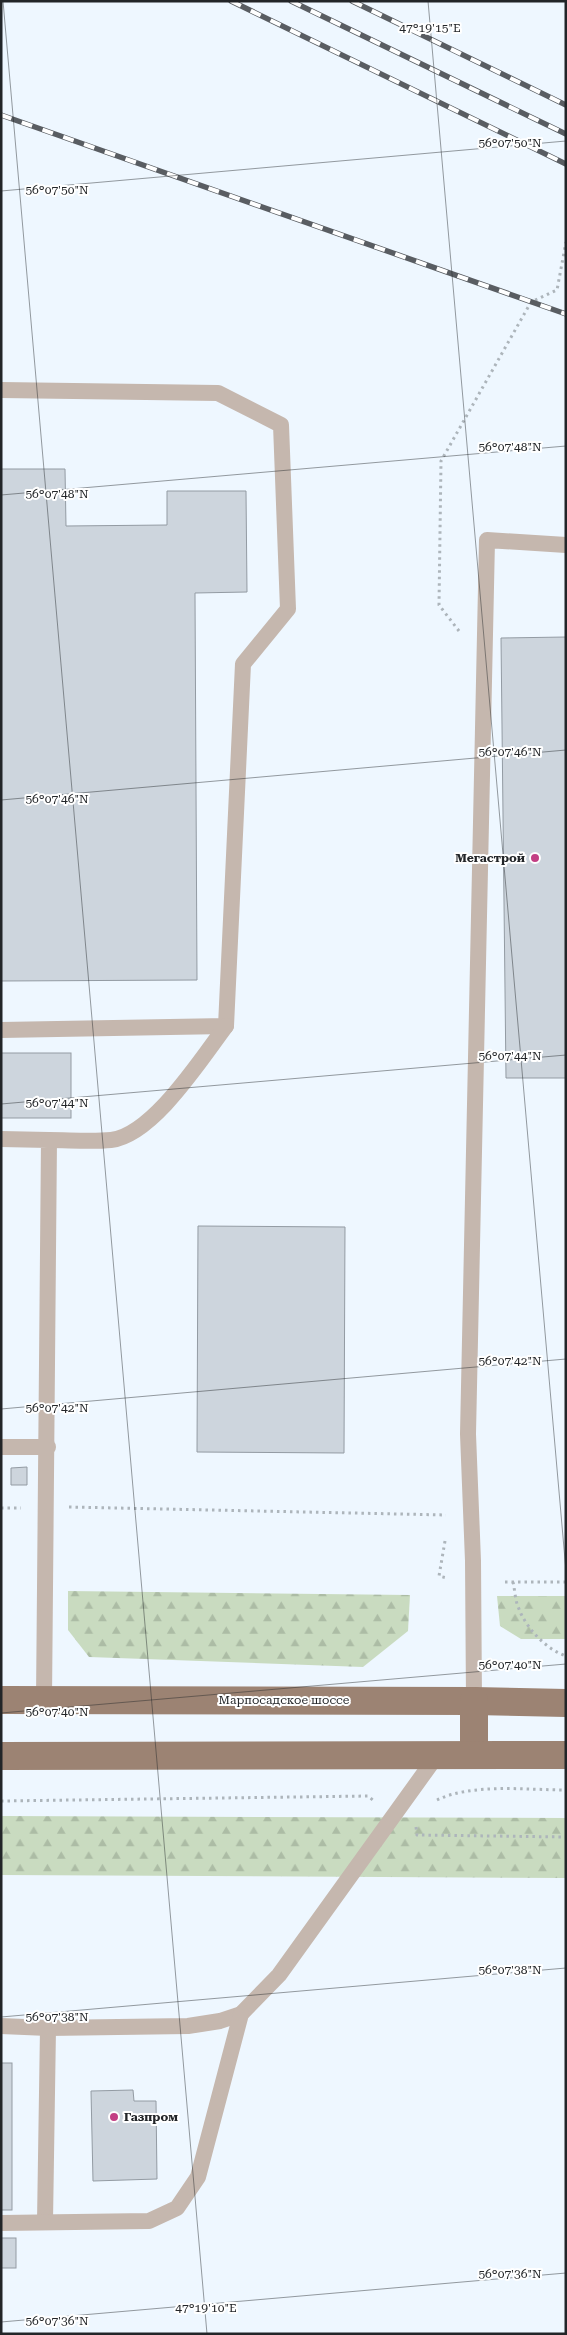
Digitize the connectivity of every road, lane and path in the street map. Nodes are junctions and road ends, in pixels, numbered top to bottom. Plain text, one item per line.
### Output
1 (566, 242) edge
2 (1, 390) edge
3 (566, 545) edge
4 (485, 666) junction
5 (226, 1026) junction
6 (1, 1030) edge
7 (1, 1140) edge
8 (49, 1140) junction
9 (1, 1447) edge
10 (48, 1447) junction
11 (65, 1507) dead end
12 (1, 1508) edge
13 (30, 1508) dead end
14 (445, 1524) dead end
15 (445, 1532) dead end
16 (447, 1578) dead end
17 (505, 1582) dead end
18 (513, 1582) junction
19 (566, 1582) edge
20 (566, 1656) edge
21 (1, 1700) edge
22 (44, 1700) junction
23 (474, 1700) junction
24 (566, 1703) edge
25 (438, 1754) junction
26 (474, 1754) junction
27 (566, 1755) edge
28 (1, 1756) edge
29 (566, 1790) edge
30 (435, 1800) dead end
31 (1, 1801) edge
32 (376, 1808) dead end
33 (416, 1822) dead end
34 (566, 1837) edge
35 (241, 2014) junction
36 (1, 2026) edge
37 (48, 2028) junction
38 (45, 2222) junction
39 (1, 2223) edge

1 - 4 path
2 - 5 lane
3 - 4 lane
4 - 23 lane
5 - 6 lane
5 - 8 lane
7 - 8 lane
8 - 10 lane
9 - 10 lane
10 - 22 lane
11 - 14 path
12 - 13 path
15 - 16 path
17 - 18 path
18 - 19 path
18 - 20 path
21 - 22 main road, Марпосадское шоссе
22 - 23 main road, Марпосадское шоссе
23 - 24 main road, Марпосадское шоссе
23 - 26 main road
25 - 26 main road
25 - 28 main road
25 - 35 lane
26 - 27 main road
29 - 30 path
31 - 32 path
33 - 34 path
35 - 37 lane
35 - 38 lane
36 - 37 lane
37 - 38 lane
38 - 39 lane

